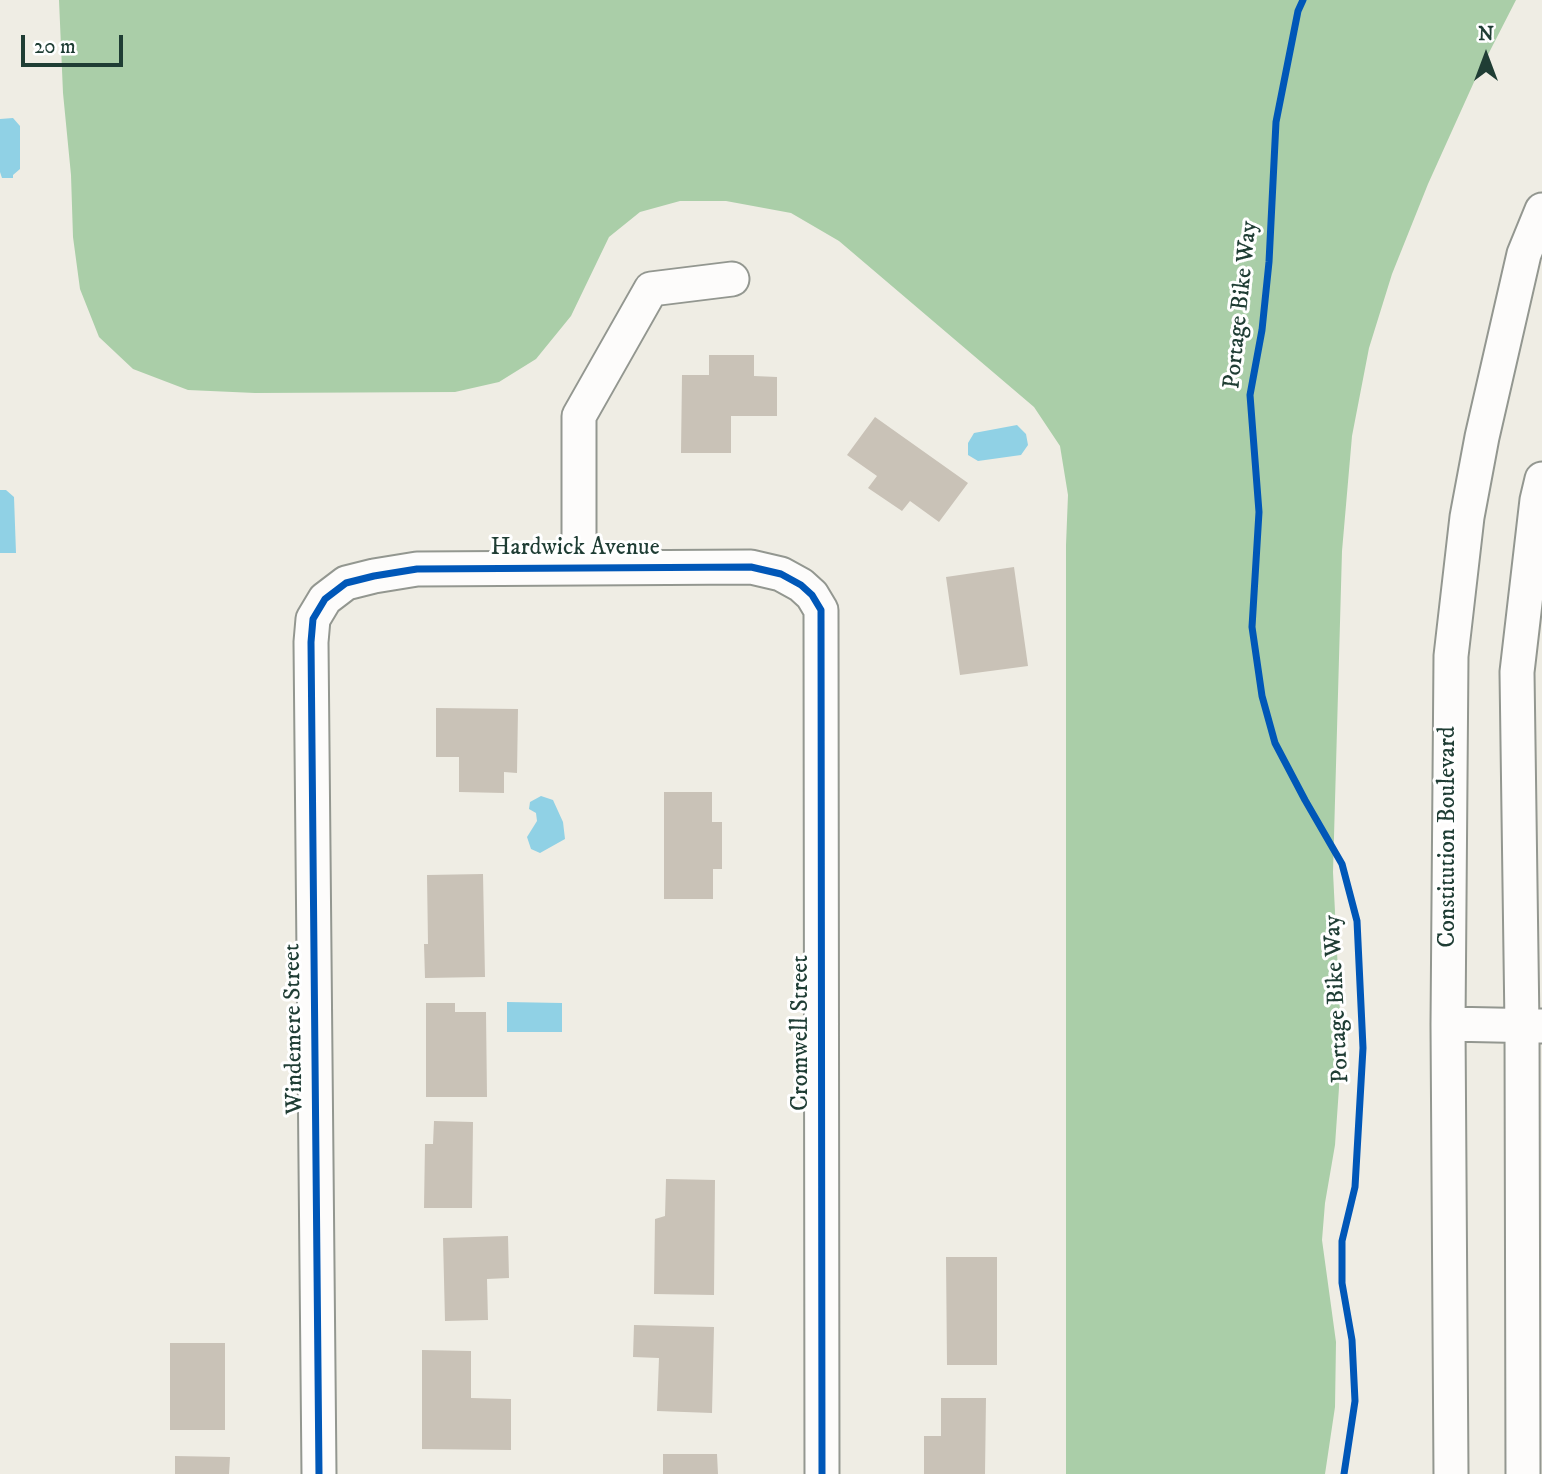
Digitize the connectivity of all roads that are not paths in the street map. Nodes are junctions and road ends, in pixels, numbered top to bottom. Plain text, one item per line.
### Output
1 (1542, 210) edge
2 (732, 279) dead end
3 (1542, 479) edge
4 (579, 568) junction
5 (335, 591) joint
6 (812, 595) joint
7 (1448, 1024) junction
8 (1532, 1026) edge
9 (319, 1474) edge
10 (822, 1474) edge
11 (1451, 1474) edge
12 (1523, 1474) edge

1 - 7 street, Constitution Boulevard
2 - 4 street
3 - 8 street
4 - 5 street, Hardwick Avenue
4 - 6 street, Hardwick Avenue
5 - 9 street, Windemere Street
6 - 10 street, Cromwell Street
7 - 8 street
7 - 11 street, Constitution Boulevard
8 - 12 street

